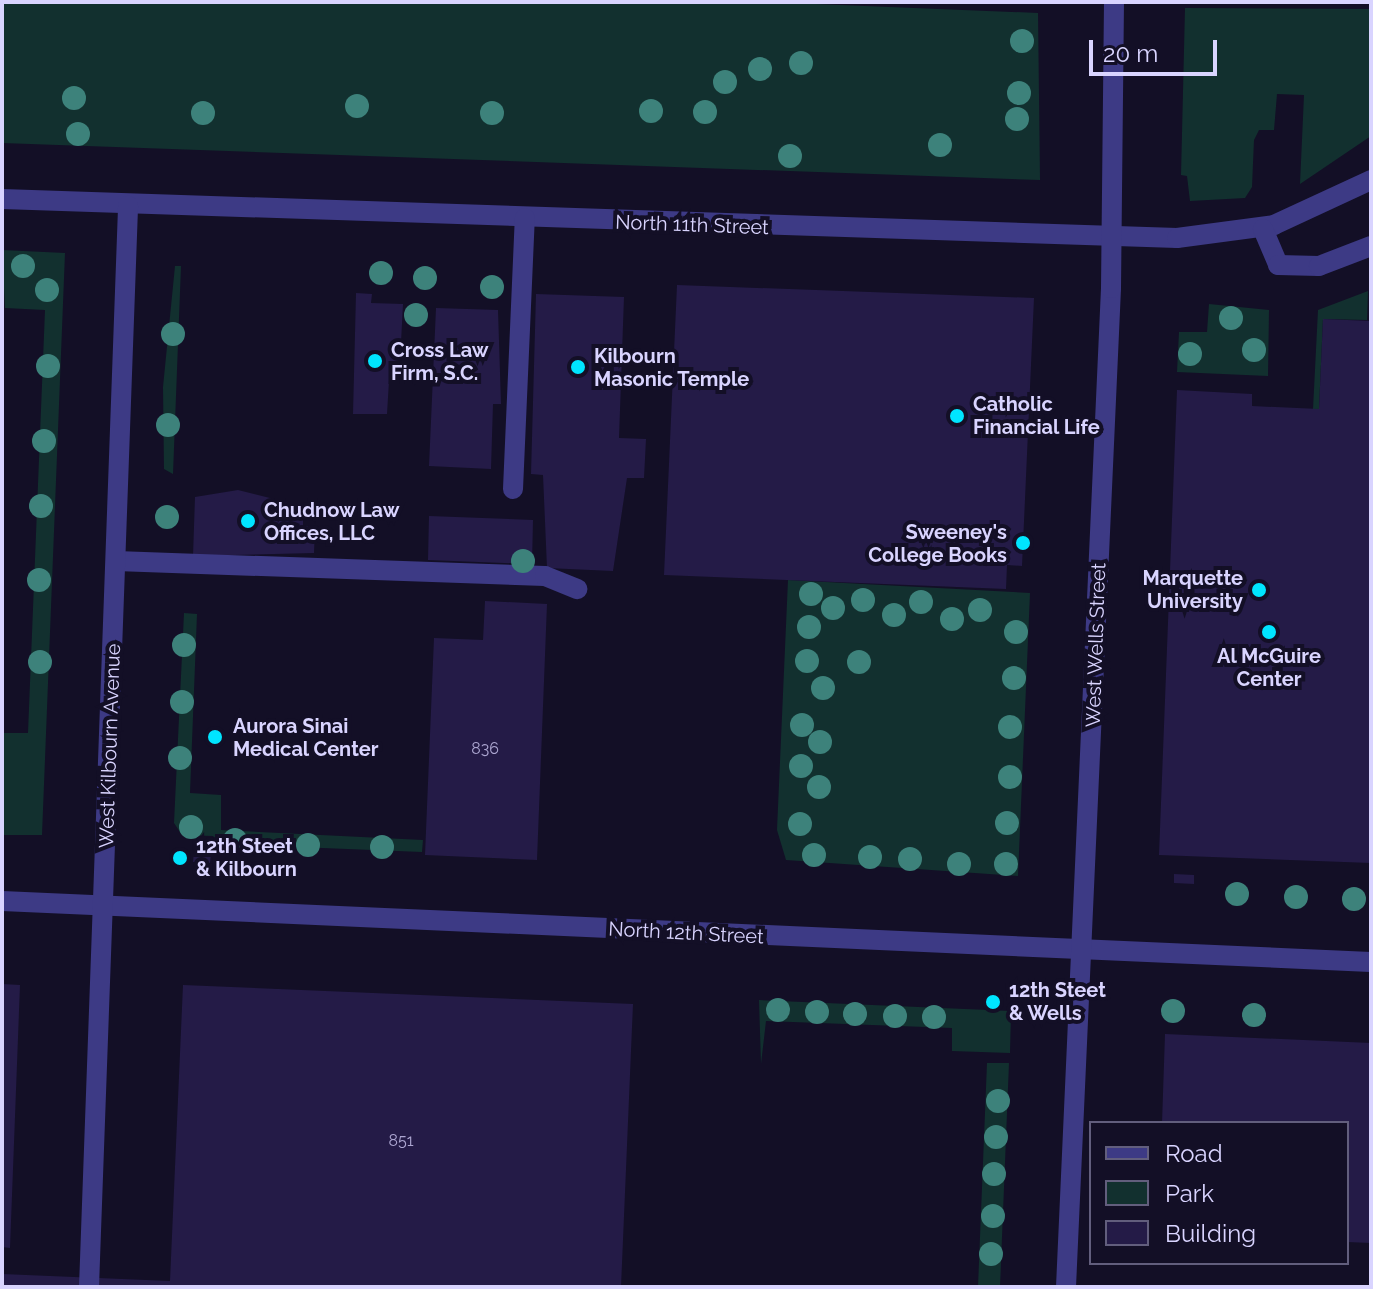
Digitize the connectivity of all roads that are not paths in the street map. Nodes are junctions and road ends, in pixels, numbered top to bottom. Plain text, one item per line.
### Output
1 (1114, 2) edge
2 (1371, 180) edge
3 (2, 199) edge
4 (128, 206) junction
5 (525, 218) junction
6 (1263, 229) junction
7 (1111, 235) junction
8 (1371, 246) edge
9 (513, 489) dead end
10 (116, 561) junction
11 (577, 589) dead end
12 (2, 901) edge
13 (105, 905) junction
14 (1082, 948) junction
15 (1371, 962) edge
16 (89, 1287) edge
17 (1066, 1287) edge

1 - 7 street, West Wells Street
2 - 6 street, North 11th Street
3 - 4 street, North 11th Street
4 - 5 street, North 11th Street
4 - 10 street, West Kilbourn Avenue
5 - 7 street, North 11th Street
5 - 9 street
6 - 7 street, North 11th Street
6 - 8 street
7 - 14 street, West Wells Street
10 - 11 street
10 - 13 street, West Kilbourn Avenue
12 - 13 street, North 12th Street
13 - 14 street, North 12th Street
13 - 16 street, West Kilbourn Avenue
14 - 15 street, North 12th Street
14 - 17 street, West Wells Street

